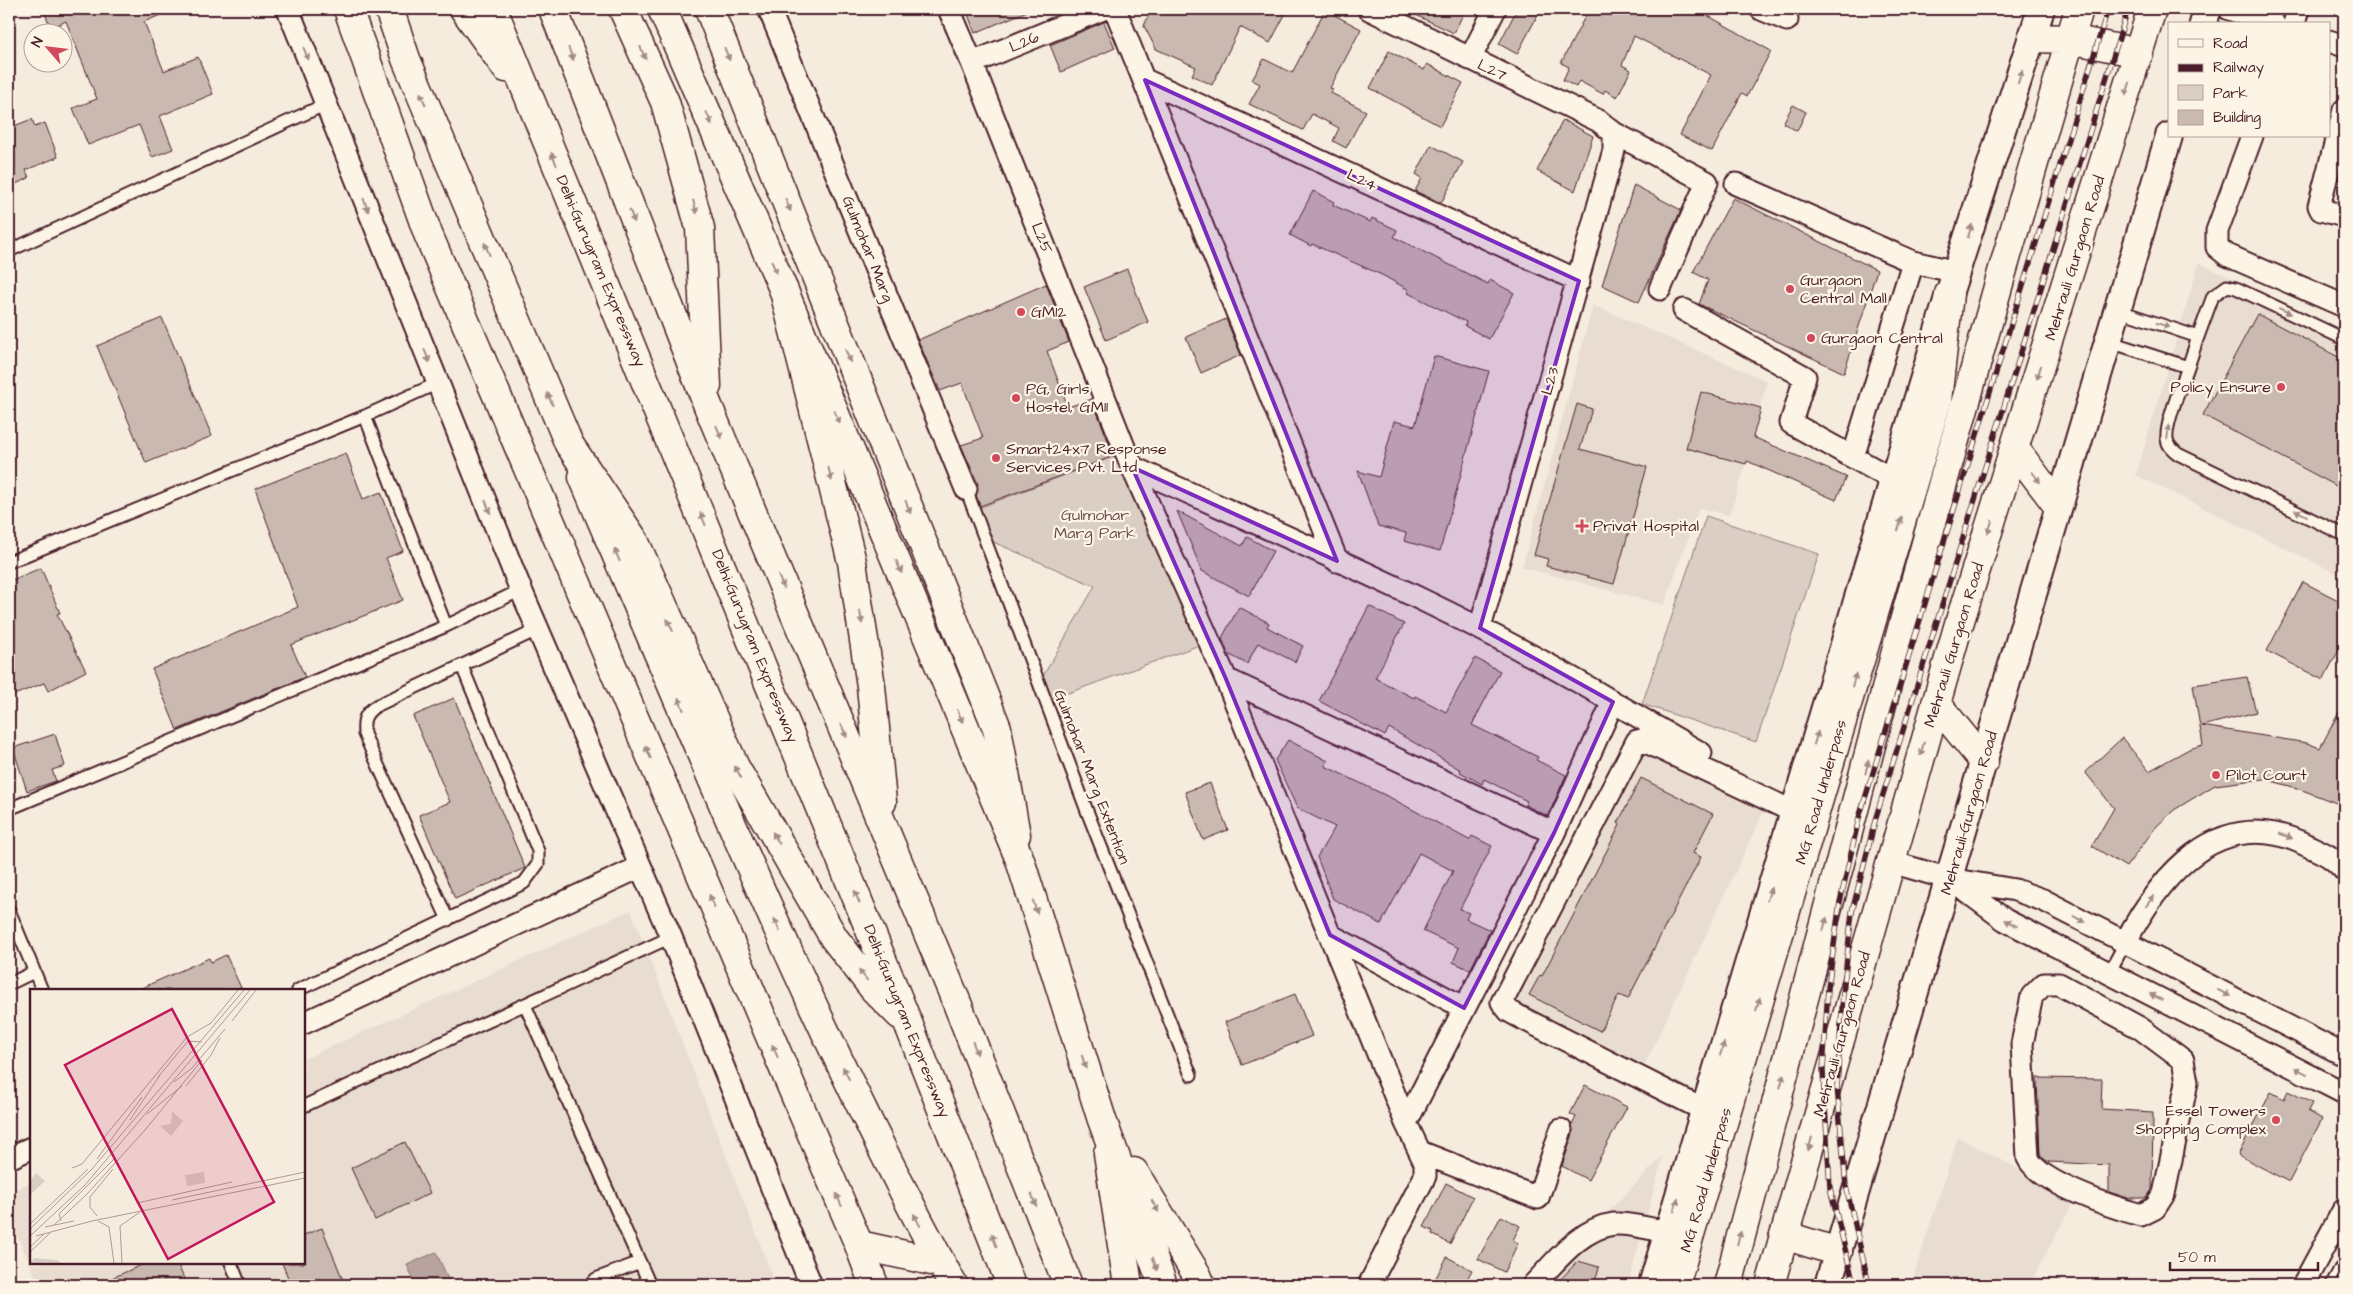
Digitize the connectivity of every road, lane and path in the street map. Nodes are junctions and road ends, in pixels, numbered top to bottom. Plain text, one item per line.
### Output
1 (288, 9) edge
2 (348, 9) edge
3 (388, 9) edge
4 (464, 9) edge
5 (493, 9) edge
6 (553, 9) edge
7 (623, 9) edge
8 (662, 9) edge
9 (709, 9) edge
10 (769, 9) edge
11 (949, 9) edge
12 (1103, 9) edge
13 (1115, 9) edge
14 (1369, 9) edge
15 (1495, 9) edge
16 (1761, 9) edge
17 (2041, 9) edge
18 (2079, 9) edge
19 (2152, 9) edge
20 (2208, 9) edge
21 (2229, 9) edge
22 (2298, 9) edge
23 (1787, 20) dead end
24 (2204, 22) edge
25 (2268, 22) edge
26 (2295, 22) edge
27 (2032, 38) junction
28 (2070, 39) junction
29 (2330, 41) edge
30 (2344, 46) edge
31 (2139, 53) junction
32 (1470, 59) junction
33 (972, 63) junction
34 (1145, 80) junction
35 (326, 104) junction
36 (532, 106) junction
37 (2344, 110) edge
38 (1614, 133) junction
39 (2168, 138) edge
40 (2251, 138) edge
41 (1736, 184) dead end
42 (2344, 216) edge
43 (9, 251) edge
44 (1913, 262) junction
45 (1579, 281) junction
46 (1953, 283) junction
47 (1660, 289) dead end
48 (784, 291) junction
49 (2344, 306) edge
50 (1684, 310) dead end
51 (2116, 310) junction
52 (2198, 338) junction
53 (2344, 340) edge
54 (2107, 341) junction
55 (2188, 367) junction
56 (438, 383) junction
57 (708, 406) junction
58 (365, 416) junction
59 (569, 444) junction
60 (2015, 449) junction
61 (1853, 457) junction
62 (1132, 467) junction
63 (1894, 480) junction
64 (966, 489) joint
65 (2058, 506) junction
66 (2344, 535) edge
67 (1337, 561) junction
68 (9, 562) edge
69 (522, 590) junction
70 (446, 626) junction
71 (1480, 628) junction
72 (539, 629) junction
73 (462, 666) junction
74 (1226, 679) junction
75 (1613, 702) junction
76 (1936, 703) junction
77 (1984, 762) junction
78 (1796, 807) junction
79 (9, 809) edge
80 (884, 828) junction
81 (1554, 833) junction
82 (1020, 860) junction
83 (1891, 862) junction
84 (640, 868) junction
85 (2344, 870) edge
86 (1950, 879) junction
87 (9, 910) edge
88 (448, 920) junction
89 (1330, 935) junction
90 (671, 937) junction
91 (2125, 943) junction
92 (34, 972) junction
93 (2109, 973) junction
94 (9, 984) edge
95 (42, 989) edge
96 (300, 989) edge
97 (2094, 1003) junction
98 (525, 1004) junction
99 (1464, 1008) junction
100 (305, 1023) edge
101 (908, 1023) junction
102 (2344, 1055) edge
103 (1191, 1075) dead end
104 (2344, 1094) edge
105 (305, 1106) edge
106 (1704, 1110) junction
107 (1102, 1120) junction
108 (1406, 1123) junction
109 (1561, 1130) dead end
110 (30, 1148) edge
111 (1420, 1152) junction
112 (9, 1158) edge
113 (2344, 1209) edge
114 (1668, 1232) junction
115 (1784, 1235) junction
116 (859, 1245) junction
117 (1838, 1252) junction
118 (640, 1262) junction
119 (231, 1264) edge
120 (2344, 1272) edge
121 (946, 1274) edge
122 (240, 1285) edge
123 (590, 1285) edge
124 (650, 1285) edge
125 (811, 1285) edge
126 (874, 1285) edge
127 (1012, 1285) edge
128 (1068, 1285) edge
129 (1128, 1285) edge
130 (1163, 1285) edge
131 (1201, 1285) edge
132 (1370, 1285) edge
133 (1533, 1285) edge
134 (1652, 1285) edge
135 (1675, 1285) edge
136 (1728, 1285) edge
137 (1770, 1285) edge
138 (1828, 1285) edge
139 (2303, 1285) edge
140 (2337, 1285) edge

1 -> 35 street
116 -> 2 main road
59 -> 3 main road
4 - 36 main road
5 - 36 main road, Delhi-Gurugram Expressway
6 -> 57 main road
7 -> 57 main road
8 -> 48 main road
9 -> 82 main road
10 - 64 street, Gulmohar Marg
11 - 33 street, L25
12 - 33 street, L26
13 - 34 street
14 - 32 street, L27
15 - 32 street
16 - 23 street
17 - 27 street
18 - 28 main road
19 - 31 main road, Mehrauli Gurgaon Road
20 - 24 street
21 - 25 street
22 - 26 street
27 - 28 main road
46 -> 27 street
28 - 31 main road
136 -> 28 main road
29 - 30 street
31 -> 60 main road, Mehrauli Gurgaon Road
32 - 38 street, L27
33 - 62 street, L25
34 - 45 street, L24
34 - 67 street
35 - 43 lane
35 -> 56 street
101 -> 36 main road, Delhi-Gurugram Expressway
37 - 42 street
38 - 45 street, L23
38 - 47 street, L27
39 - 51 street, Mehrauli-Gurgaon Road
40 - 49 street
41 - 44 street
44 - 46 street
44 - 61 street
45 - 71 street, L23
46 - 63 street
135 -> 46 main road, MG Road Underpass
48 -> 80 main road
48 -> 82 main road
50 - 61 street
51 -> 52 lane
51 - 54 street, Mehrauli-Gurgaon Road
52 -> 53 lane
52 - 55 lane
54 - 55 lane
54 - 65 street, Mehrauli-Gurgaon Road
66 -> 55 lane
56 - 58 lane
56 -> 69 street
57 -> 80 main road
58 - 68 lane
58 - 70 lane
101 -> 59 main road
121 -> 59 main road
60 -> 65 main road
60 -> 76 main road, Mehrauli Gurgaon Road
61 - 63 street
62 - 67 street
62 - 74 street, L25
78 -> 63 street
64 - 103 lane, Gulmohar Marg Extention
65 - 77 street, Mehrauli-Gurgaon Road
67 - 71 street
69 - 70 lane
69 - 72 street
70 - 79 lane
71 - 75 street
72 - 73 lane
72 - 84 street
73 - 88 lane
73 - 88 lane
74 - 81 street
74 - 89 street, L25
75 - 78 street
75 - 81 street
76 - 77 main road
76 -> 83 main road, Mehrauli Gurgaon Road
77 - 86 street, Mehrauli-Gurgaon Road
106 -> 78 street
78 - 106 street
80 -> 128 main road
81 - 99 street
82 -> 107 main road
83 - 86 street
83 -> 115 main road, Mehrauli Gurgaon Road
84 - 90 street
84 - 100 street
91 -> 85 street
86 -> 91 street
93 -> 86 street
86 - 117 street, Mehrauli-Gurgaon Road
87 - 92 lane
88 - 96 lane
89 - 99 street
89 - 108 street, L25
90 - 98 lane
90 - 125 street
91 - 93 lane
91 -> 102 street
92 - 94 lane
92 - 95 lane
93 - 97 street
104 -> 93 street
97 - 97 street
98 - 105 lane
98 - 118 lane
99 - 108 street
127 -> 101 main road, Delhi-Gurugram Expressway
114 -> 106 street
107 - 129 main road
107 -> 130 main road
107 -> 131 main road
108 - 111 street, L25
109 - 111 street
110 - 112 street
111 - 132 street, L25
113 - 139 street
114 - 133 street
114 - 134 street
115 - 117 main road
115 - 137 main road, Mehrauli Gurgaon Road
116 - 121 main road
116 - 126 main road
117 - 138 street, Mehrauli-Gurgaon Road
118 - 123 lane
118 - 124 lane
119 - 122 lane
120 - 140 street

